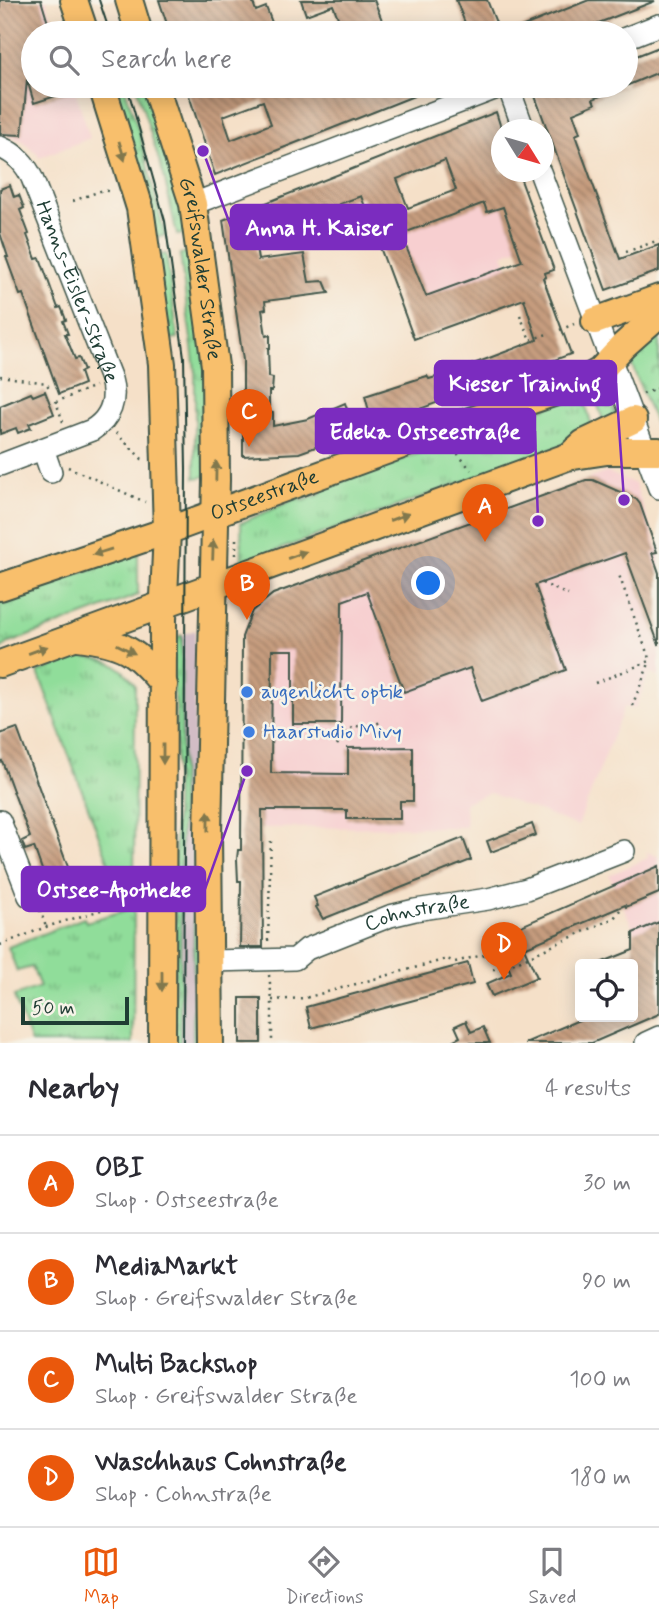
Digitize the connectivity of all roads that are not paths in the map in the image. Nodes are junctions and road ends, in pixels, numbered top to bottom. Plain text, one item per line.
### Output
1 (74, 0) edge
2 (129, 0) edge
3 (81, 21) edge
4 (135, 21) edge
5 (659, 25) edge
6 (638, 33) edge
7 (106, 98) edge
8 (159, 98) edge
9 (471, 98) edge
10 (513, 98) edge
11 (520, 119) edge
12 (0, 147) edge
13 (543, 182) edge
14 (193, 204) junction
15 (659, 298) edge
16 (659, 313) edge
17 (586, 322) junction
18 (610, 361) junction
19 (637, 408) junction
20 (43, 449) junction
21 (653, 451) edge
22 (567, 457) junction
23 (0, 465) edge
24 (51, 472) dead end
25 (659, 488) edge
26 (226, 520) junction
27 (167, 531) junction
28 (0, 586) edge
29 (212, 586) junction
30 (164, 605) junction
31 (75, 637) junction
32 (0, 664) edge
33 (164, 685) junction
34 (0, 821) edge
35 (615, 854) dead end
36 (29, 896) dead end
37 (210, 961) junction
38 (659, 1037) edge
39 (162, 1043) edge
40 (210, 1043) edge
41 (646, 1043) edge

1 - 3 main road
2 - 4 main road
5 - 6 street
7 -> 27 main road
8 - 14 main road, Greifswalder Straße
9 - 14 street
10 - 11 street
12 - 20 street, Hanns-Eisler-Straße
13 - 17 street
26 -> 14 main road, Greifswalder Straße
15 - 17 main road
16 - 18 main road, Ostseestraße
17 - 18 street
18 - 19 street
18 - 26 main road, Ostseestraße
19 - 21 street
19 - 22 main road
20 - 23 street
20 - 24 street
21 - 22 main road
21 - 25 street
29 -> 22 main road
26 - 27 main road, Ostseestraße
29 -> 26 main road, Greifswalder Straße
27 -> 28 main road, Ostseestraße
27 - 30 main road
29 - 30 main road
37 -> 29 main road, Greifswalder Straße
30 - 31 main road
30 - 33 main road
32 -> 31 main road
31 -> 33 main road
33 -> 39 main road
34 - 36 street
35 - 37 street, Cohnstraße
37 - 40 main road, Greifswalder Straße
38 - 41 street

